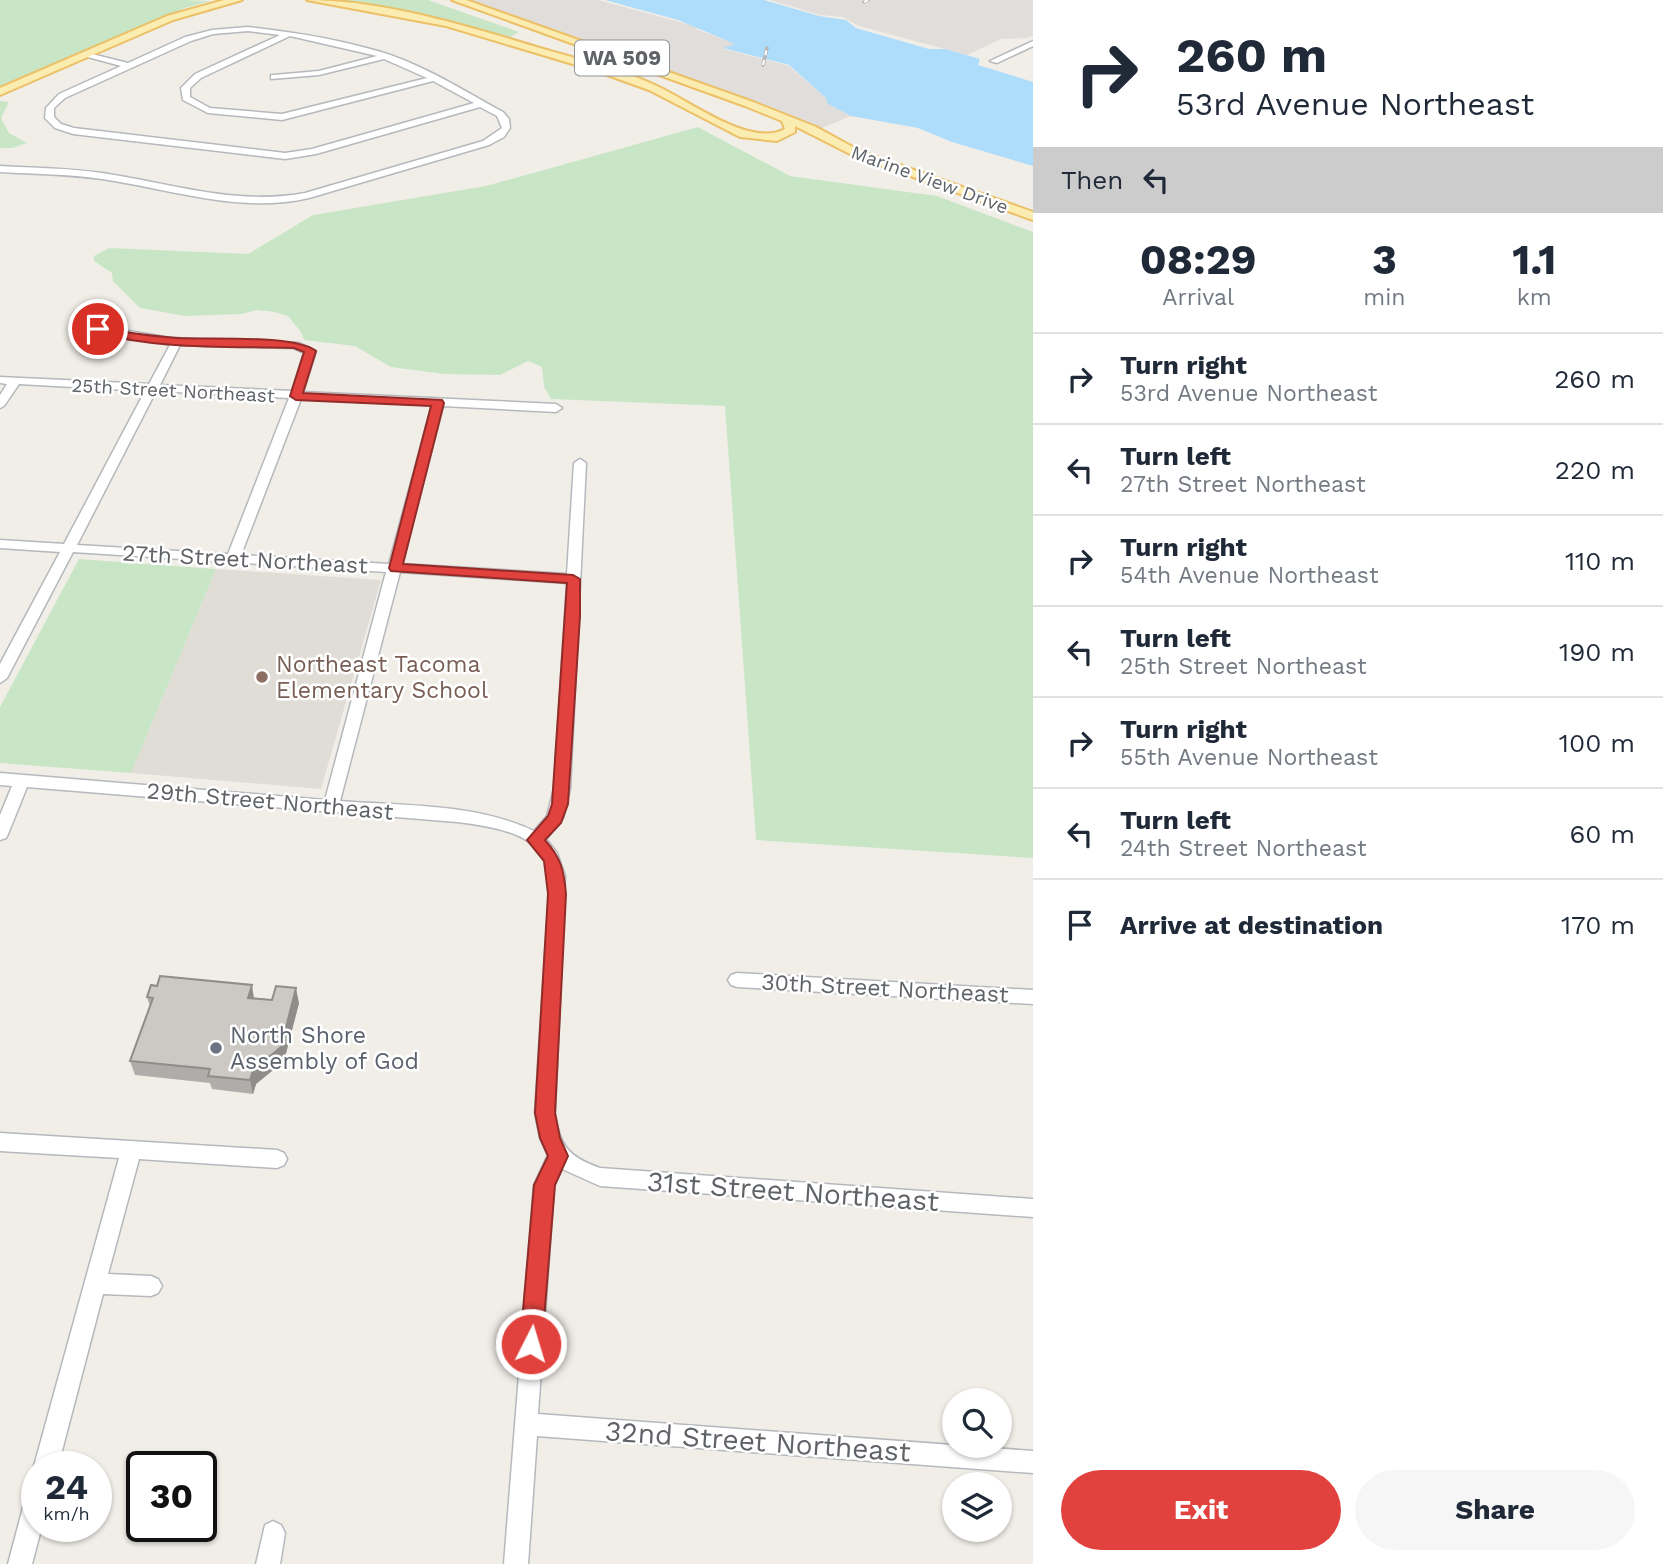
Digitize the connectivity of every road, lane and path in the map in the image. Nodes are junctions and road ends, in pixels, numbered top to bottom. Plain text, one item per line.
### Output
1 (237, 0) edge
2 (312, 0) edge
3 (448, 0) edge
4 (457, 0) edge
5 (289, 34) junction
6 (1033, 43) edge
7 (82, 56) junction
8 (385, 57) junction
9 (994, 61) dead end
10 (129, 66) junction
11 (119, 70) junction
12 (274, 77) dead end
13 (433, 79) junction
14 (0, 92) edge
15 (481, 104) junction
16 (772, 117) junction
17 (789, 124) junction
18 (773, 136) junction
19 (832, 141) junction
20 (0, 169) edge
21 (1033, 216) edge
22 (98, 329) dead end
23 (177, 341) junction
24 (0, 380) edge
25 (15, 381) junction
26 (153, 389) junction
27 (296, 396) junction
28 (438, 403) junction
29 (0, 404) edge
30 (556, 408) dead end
31 (580, 463) dead end
32 (0, 544) edge
33 (70, 549) junction
34 (233, 559) junction
35 (396, 568) junction
36 (573, 579) junction
37 (0, 678) edge
38 (0, 779) edge
39 (22, 781) junction
40 (331, 806) junction
41 (0, 834) edge
42 (535, 840) junction
43 (737, 980) dead end
44 (1033, 997) edge
45 (0, 1142) edge
46 (131, 1151) junction
47 (558, 1156) junction
48 (277, 1159) dead end
49 (1033, 1208) edge
50 (95, 1284) junction
51 (151, 1286) dead end
52 (525, 1424) junction
53 (50, 1451) edge
54 (1033, 1462) edge
55 (273, 1533) dead end
56 (26, 1542) edge
57 (20, 1564) edge
58 (268, 1564) edge
59 (516, 1564) edge

1 - 7 main road
2 - 18 main road
3 - 16 main road, Marine View Drive / WA 509
4 - 17 main road, Marine View Drive / WA 509
5 - 8 street
5 - 10 street
5 - 13 street
6 - 9 street
7 - 10 street
7 - 11 street
7 - 14 main road
8 - 12 street
8 - 13 street
10 - 11 street
11 - 15 street
13 - 15 street
15 - 20 street
16 - 17 main road, Marine View Drive / WA 509
16 - 18 main road
17 - 18 main road
17 - 19 main road, Marine View Drive / WA 509
17 - 19 main road, Marine View Drive / WA 509
18 - 19 main road
19 - 21 main road, Marine View Drive / WA 509
22 - 23 street
23 - 26 street
23 - 27 street
24 - 25 street, 25th Street Northeast
25 - 26 street, 25th Street Northeast
25 - 29 street
26 - 27 street, 25th Street Northeast
26 - 33 street
27 - 28 street, 25th Street Northeast
27 - 34 street
28 - 30 street, 25th Street Northeast
28 - 35 street
31 - 36 street
32 - 33 street, 27th Street Northeast
33 - 34 street, 27th Street Northeast
33 - 37 street
34 - 35 street, 27th Street Northeast
35 - 36 street, 27th Street Northeast
35 - 40 street
36 - 42 street
38 - 39 street, 29th Street Northeast
39 - 40 street, 29th Street Northeast
39 - 41 street
40 - 42 street, 29th Street Northeast
42 - 47 street
43 - 44 street, 30th Street Northeast
45 - 46 street
46 - 48 street
46 - 50 street
47 - 49 street, 31st Street Northeast
47 - 52 street
50 - 51 street
50 - 53 street
52 - 54 street, 32nd Street Northeast
52 - 59 street
55 - 58 street
56 - 57 street

